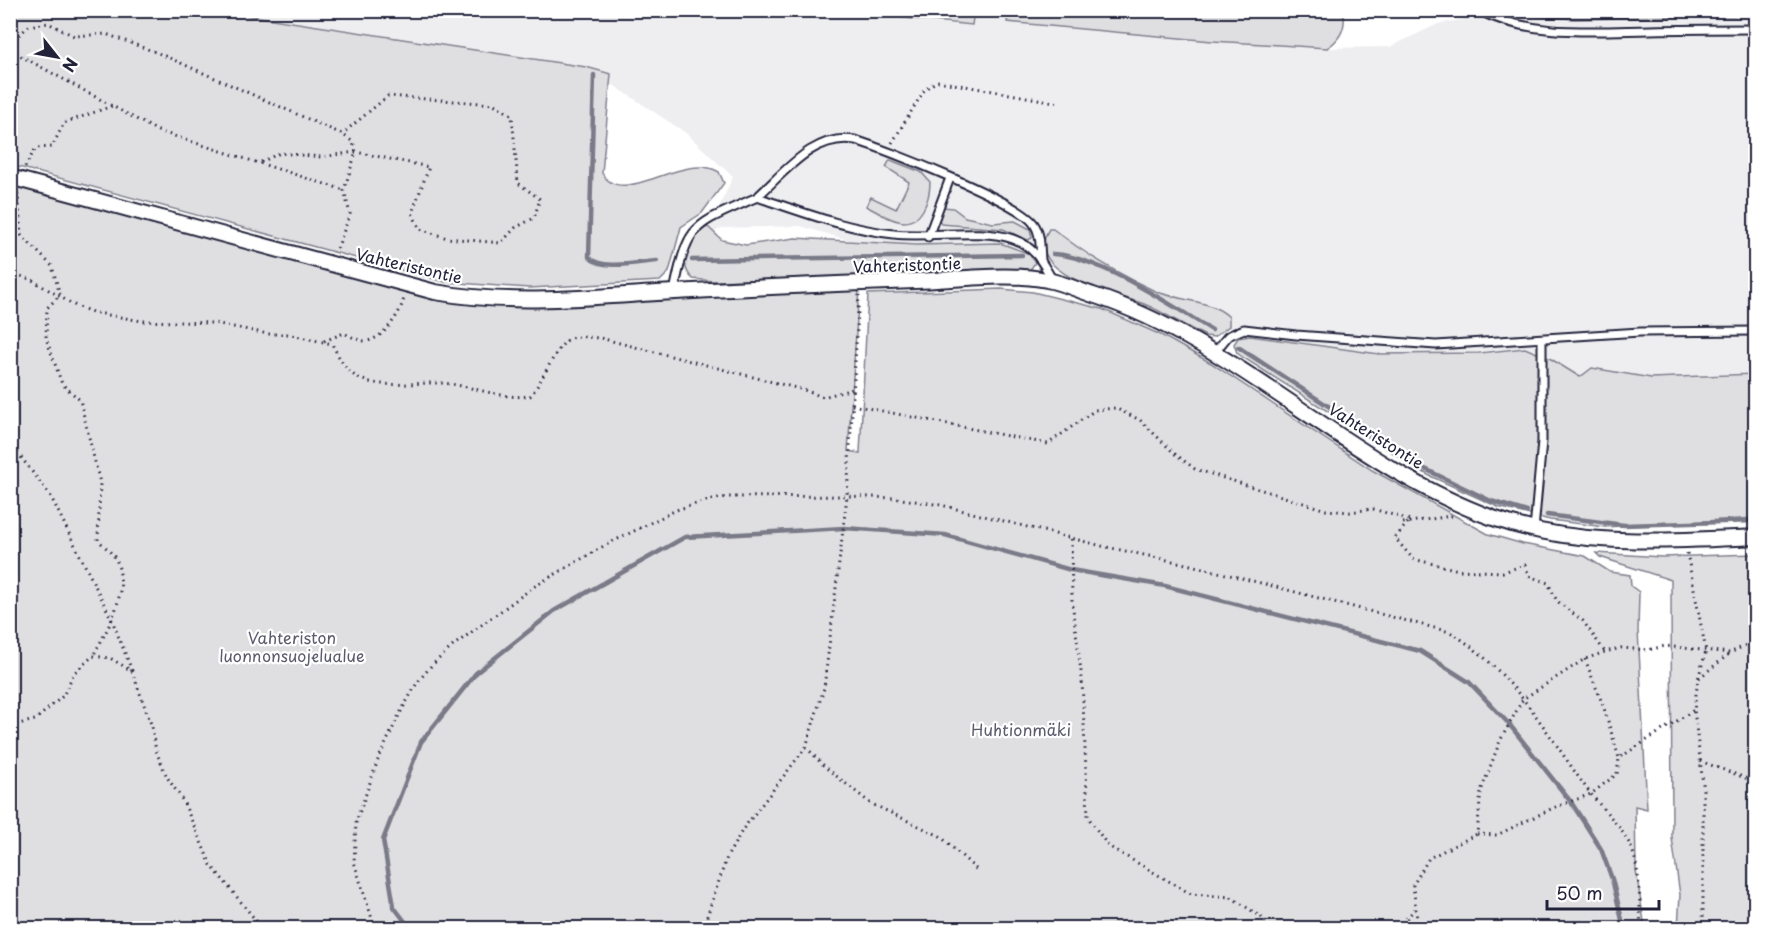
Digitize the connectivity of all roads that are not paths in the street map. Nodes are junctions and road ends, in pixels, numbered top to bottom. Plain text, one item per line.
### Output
1 (1478, 10) edge
2 (1755, 29) edge
3 (950, 178) junction
4 (15, 180) edge
5 (757, 197) junction
6 (928, 237) junction
7 (1041, 260) junction
8 (1053, 281) junction
9 (674, 292) junction
10 (1755, 331) edge
11 (1542, 340) junction
12 (1215, 352) junction
13 (1534, 530) junction
14 (1755, 537) edge

1 - 2 lane
3 - 5 lane
3 - 6 lane
3 - 7 lane
4 - 9 street, Vahteristontie
5 - 6 lane
5 - 9 lane
6 - 7 lane
7 - 8 lane
8 - 9 street, Vahteristontie
8 - 12 street, Vahteristontie
10 - 11 lane
11 - 12 lane
11 - 13 lane
12 - 13 street, Vahteristontie
13 - 14 street, Vahteristontie

